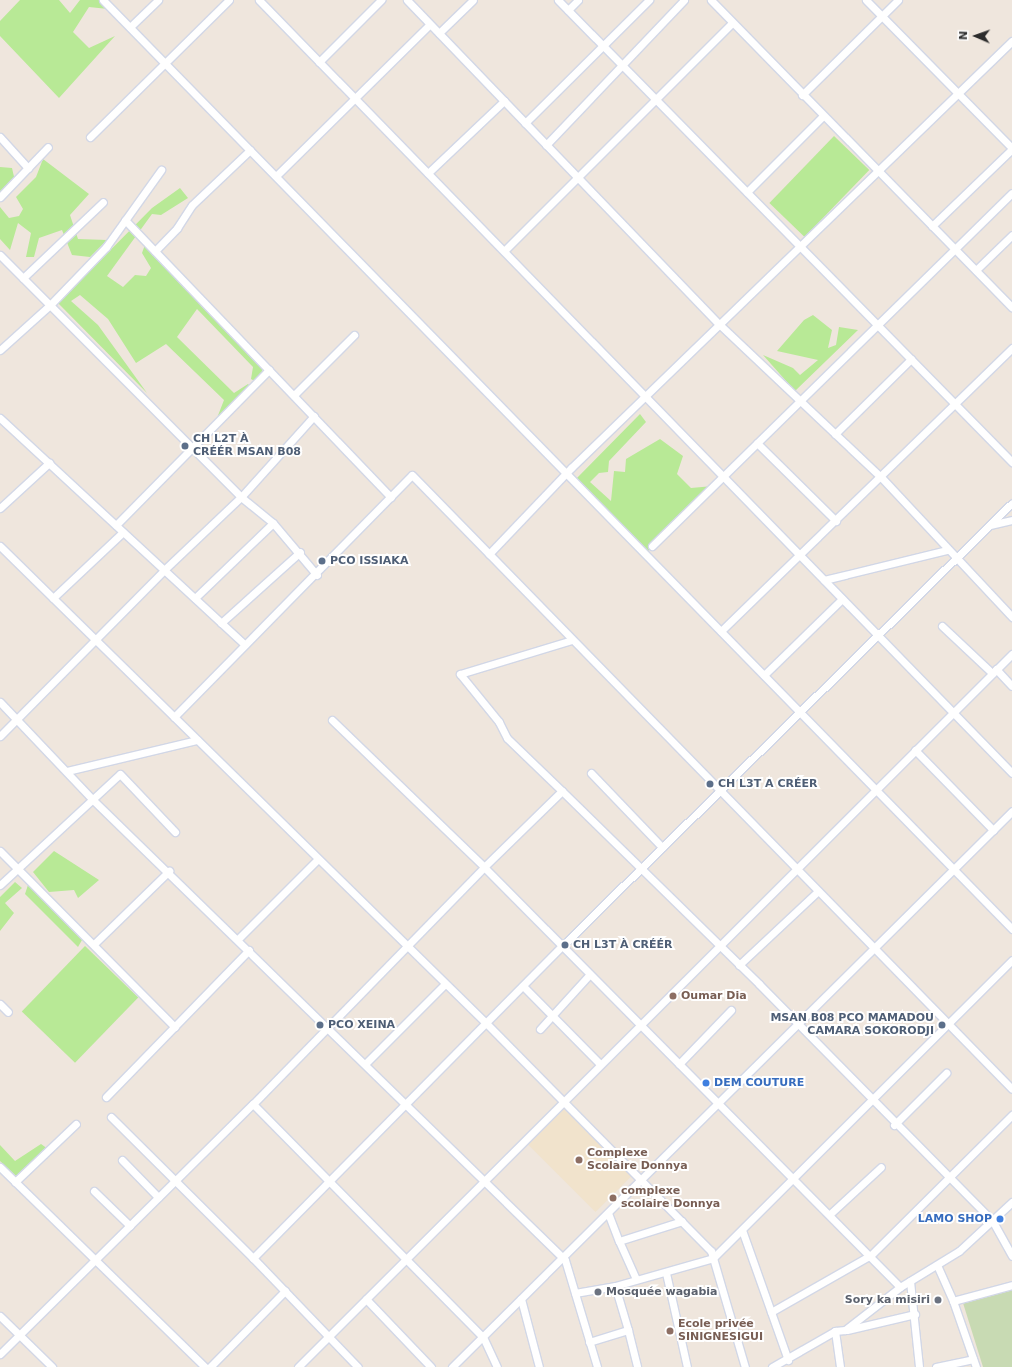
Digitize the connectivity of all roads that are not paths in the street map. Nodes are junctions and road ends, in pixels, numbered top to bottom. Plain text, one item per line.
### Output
1 (104, 0) edge
2 (158, 0) edge
3 (229, 0) edge
4 (259, 0) edge
5 (381, 0) edge
6 (407, 0) edge
7 (473, 0) edge
8 (558, 0) edge
9 (578, 0) edge
10 (649, 0) edge
11 (684, 0) edge
12 (712, 0) edge
13 (866, 0) edge
14 (898, 0) edge
15 (568, 10) junction
16 (882, 16) junction
17 (732, 23) junction
18 (430, 24) junction
19 (130, 27) junction
20 (439, 33) junction
21 (1012, 41) edge
22 (603, 46) junction
23 (164, 62) junction
24 (320, 62) junction
25 (622, 65) junction
26 (958, 93) junction
27 (802, 95) junction
28 (354, 98) junction
29 (656, 99) junction
30 (504, 101) junction
31 (823, 116) junction
32 (525, 123) junction
33 (0, 137) edge
34 (90, 137) dead end
35 (546, 145) junction
36 (48, 147) dead end
37 (1012, 148) edge
38 (250, 150) junction
39 (28, 168) junction
40 (161, 170) dead end
41 (877, 170) junction
42 (428, 173) junction
43 (276, 176) junction
44 (578, 177) junction
45 (747, 192) junction
46 (1012, 193) edge
47 (0, 197) edge
48 (104, 202) dead end
49 (125, 220) junction
50 (932, 226) junction
51 (1012, 235) edge
52 (799, 245) junction
53 (955, 249) junction
54 (155, 251) junction
55 (504, 251) junction
56 (0, 255) edge
57 (976, 270) junction
58 (23, 278) junction
59 (50, 305) junction
60 (1012, 307) edge
61 (720, 324) junction
62 (878, 325) junction
63 (354, 335) dead end
64 (1012, 348) edge
65 (0, 350) edge
66 (911, 359) junction
67 (269, 370) junction
68 (294, 396) junction
69 (646, 397) junction
70 (800, 400) junction
71 (955, 404) junction
72 (314, 416) junction
73 (0, 418) edge
74 (835, 434) junction
75 (757, 443) junction
76 (193, 446) junction
77 (1012, 462) edge
78 (49, 463) junction
79 (566, 473) junction
80 (723, 476) junction
81 (881, 477) junction
82 (241, 497) junction
83 (391, 497) junction
84 (1012, 503) edge
85 (0, 508) edge
86 (1012, 520) edge
87 (836, 521) junction
88 (274, 523) junction
89 (116, 525) junction
90 (989, 525) junction
91 (123, 532) junction
92 (0, 546) edge
93 (652, 546) dead end
94 (947, 550) junction
95 (300, 552) junction
96 (489, 554) junction
97 (801, 556) junction
98 (955, 559) junction
99 (164, 570) junction
100 (316, 575) junction
101 (824, 580) junction
102 (53, 598) junction
103 (195, 598) junction
104 (842, 599) junction
105 (1012, 617) edge
106 (221, 623) junction
107 (942, 626) dead end
108 (721, 631) junction
109 (878, 635) junction
110 (95, 639) junction
111 (572, 640) junction
112 (244, 644) junction
113 (1012, 654) edge
114 (994, 671) junction
115 (764, 675) junction
116 (1012, 686) edge
117 (0, 702) edge
118 (800, 712) junction
119 (953, 712) junction
120 (174, 717) junction
121 (17, 719) junction
122 (332, 720) dead end
123 (0, 736) edge
124 (197, 740) junction
125 (914, 750) junction
126 (66, 771) junction
127 (591, 773) dead end
128 (1012, 773) edge
129 (875, 789) junction
130 (720, 790) junction
131 (562, 791) junction
132 (92, 799) junction
133 (1012, 811) edge
134 (993, 830) junction
135 (175, 832) dead end
136 (662, 847) junction
137 (0, 851) edge
138 (318, 859) junction
139 (484, 867) junction
140 (17, 868) junction
141 (640, 868) junction
142 (796, 868) junction
143 (953, 869) junction
144 (169, 871) junction
145 (0, 885) edge
146 (818, 891) junction
147 (1012, 929) edge
148 (238, 938) junction
149 (94, 944) junction
150 (719, 945) junction
151 (407, 946) junction
152 (562, 946) junction
153 (874, 948) junction
154 (249, 950) junction
155 (1012, 960) edge
156 (739, 965) junction
157 (590, 974) junction
158 (446, 984) junction
159 (523, 986) junction
160 (0, 1004) edge
161 (731, 1010) dead end
162 (8, 1012) dead end
163 (552, 1015) junction
164 (487, 1024) junction
165 (798, 1024) junction
166 (948, 1024) junction
167 (640, 1025) junction
168 (327, 1026) junction
169 (174, 1027) junction
170 (540, 1029) dead end
171 (365, 1064) junction
172 (600, 1064) junction
173 (679, 1064) junction
174 (946, 1073) dead end
175 (1012, 1089) edge
176 (106, 1097) dead end
177 (872, 1100) junction
178 (563, 1101) junction
179 (719, 1102) junction
180 (253, 1104) junction
181 (406, 1104) junction
182 (1012, 1116) edge
183 (111, 1117) dead end
184 (76, 1124) dead end
185 (894, 1124) junction
186 (122, 1160) dead end
187 (0, 1167) edge
188 (881, 1167) dead end
189 (948, 1178) junction
190 (793, 1179) junction
191 (641, 1180) junction
192 (174, 1181) junction
193 (330, 1181) junction
194 (484, 1181) junction
195 (15, 1182) junction
196 (94, 1191) dead end
197 (158, 1198) junction
198 (1012, 1202) edge
199 (608, 1213) junction
200 (830, 1214) junction
201 (992, 1220) junction
202 (682, 1221) junction
203 (130, 1226) junction
204 (742, 1230) junction
205 (619, 1241) junction
206 (871, 1255) junction
207 (1012, 1256) edge
208 (253, 1258) junction
209 (407, 1258) junction
210 (562, 1258) junction
211 (714, 1258) junction
212 (95, 1260) junction
213 (937, 1265) junction
214 (666, 1273) junction
215 (636, 1279) junction
216 (910, 1281) junction
217 (1012, 1285) edge
218 (615, 1286) junction
219 (900, 1287) junction
220 (285, 1291) junction
221 (575, 1293) junction
222 (521, 1299) junction
223 (366, 1300) junction
224 (953, 1301) junction
225 (771, 1312) junction
226 (915, 1314) junction
227 (0, 1316) edge
228 (628, 1330) junction
229 (845, 1330) junction
230 (835, 1331) junction
231 (19, 1335) junction
232 (329, 1336) junction
233 (483, 1337) junction
234 (589, 1342) junction
235 (0, 1354) edge
236 (973, 1358) junction
237 (788, 1360) junction
238 (52, 1367) edge
239 (205, 1367) edge
240 (210, 1367) edge
241 (298, 1367) edge
242 (358, 1367) edge
243 (431, 1367) edge
244 (452, 1367) edge
245 (497, 1367) edge
246 (539, 1367) edge
247 (597, 1367) edge
248 (637, 1367) edge
249 (687, 1367) edge
250 (745, 1367) edge
251 (773, 1367) edge
252 (840, 1367) edge
253 (919, 1367) edge
254 (936, 1367) edge
255 (976, 1367) edge

1 - 19 street
2 - 19 street
3 - 23 street
4 - 24 street
5 - 24 street
6 - 18 street
7 - 20 street
8 - 15 street
9 - 15 street
10 - 22 street
11 - 25 street
12 - 17 street
13 - 16 street
14 - 16 street
15 - 22 street
16 - 26 street
16 - 27 street
17 - 27 street
17 - 29 street
18 - 20 street
18 - 28 street
19 - 23 street
20 - 30 street
21 - 26 street
22 - 25 street
22 - 32 street
23 - 34 street
23 - 38 street
24 - 28 street
25 - 29 street
25 - 35 street
26 - 37 street
26 - 41 street
27 - 31 street
28 - 42 street
28 - 43 street
29 - 44 street
29 - 45 street
30 - 32 street
30 - 42 street
31 - 41 street
31 - 45 street
32 - 35 street
33 - 39 street
35 - 44 street
36 - 39 street
37 - 50 street
38 - 43 street
38 - 54 street
39 - 47 street
40 - 49 street
41 - 50 street
41 - 52 street
42 - 55 street
43 - 79 street
44 - 55 street
44 - 61 street
45 - 52 street
46 - 53 street
48 - 58 street
49 - 54 street
49 - 59 street
50 - 53 street
51 - 57 street
52 - 61 street
52 - 62 street
53 - 57 street
53 - 62 street
54 - 67 street
55 - 69 street
56 - 58 street
57 - 60 street
58 - 59 street
59 - 65 street
59 - 76 street
61 - 69 street
61 - 70 street
62 - 66 street
62 - 70 street
63 - 68 street
64 - 71 street
66 - 71 street
66 - 74 street
67 - 68 street
67 - 76 street
68 - 72 street
69 - 79 street
69 - 80 street
70 - 74 street
70 - 75 street
71 - 77 street
71 - 81 street
72 - 82 street
72 - 83 street
73 - 78 street
74 - 81 street
75 - 80 street
75 - 87 street
76 - 82 street
76 - 89 street
78 - 85 street
78 - 89 street
79 - 96 street
79 - 108 street
80 - 93 street
80 - 97 street
81 - 87 street
81 - 94 street
82 - 88 street
82 - 99 street
83 - 96 street
83 - 100 street
84 - 90 street
86 - 90 street
87 - 97 street
88 - 95 street
88 - 103 street
89 - 91 street
90 - 98 street
91 - 99 street
91 - 102 street
92 - 102 street
94 - 98 street
94 - 101 street
95 - 100 street
95 - 106 street
96 - 111 street
97 - 101 street
97 - 108 street
98 - 105 street
98 - 109 street
99 - 103 street
99 - 110 street
100 - 112 street
101 - 104 street
102 - 110 street
103 - 106 street
104 - 109 street
104 - 115 street
106 - 112 street
107 - 114 street
108 - 115 street
109 - 118 street
109 - 119 street
110 - 120 street
110 - 121 street
111 - 130 street
111 - 131 street
112 - 120 street
113 - 114 street
114 - 116 street
114 - 119 street
115 - 118 street
117 - 121 street
118 - 129 street
118 - 130 street
119 - 125 street
119 - 128 street
120 - 124 street
121 - 123 street
121 - 126 street
122 - 139 street
124 - 126 street
124 - 138 street
125 - 129 street
125 - 134 street
126 - 132 street
127 - 136 street
129 - 142 street
129 - 143 street
130 - 136 street
130 - 142 street
131 - 139 street
131 - 141 street
132 - 135 street
132 - 140 street
132 - 144 street
133 - 134 street
134 - 143 street
136 - 141 street
137 - 140 street
138 - 148 street
138 - 151 street
139 - 151 street
139 - 152 street
140 - 145 street
140 - 149 street
141 - 150 street
141 - 152 street
142 - 146 street
142 - 150 street
143 - 147 street
143 - 153 street
144 - 148 street
144 - 149 street
146 - 153 street
146 - 156 street
148 - 154 street
149 - 169 street
150 - 156 street
150 - 167 street
151 - 158 street
151 - 168 street
152 - 157 street
152 - 159 street
153 - 165 street
153 - 166 street
154 - 168 street
154 - 169 street
155 - 166 street
156 - 165 street
157 - 163 street
157 - 167 street
158 - 164 street
158 - 171 street
159 - 163 street
159 - 164 street
160 - 162 street
161 - 173 street
163 - 170 street
163 - 172 street
164 - 178 street
164 - 181 street
165 - 177 street
165 - 179 street
166 - 175 street
166 - 177 street
167 - 172 street
167 - 173 street
168 - 171 street
168 - 180 street
169 - 176 street
171 - 181 street
172 - 178 street
173 - 179 street
174 - 185 street
177 - 185 street
177 - 190 street
178 - 191 street
178 - 194 street
179 - 190 street
179 - 191 street
180 - 192 street
180 - 193 street
181 - 193 street
181 - 194 street
182 - 189 street
183 - 192 street
184 - 195 street
185 - 189 street
186 - 197 street
187 - 195 street
188 - 200 street
189 - 201 street
189 - 206 street
190 - 200 street
190 - 204 street
191 - 199 street
191 - 202 street
192 - 197 street
192 - 208 street
193 - 208 street
193 - 209 street
194 - 209 street
194 - 210 street
195 - 212 street
196 - 203 street
197 - 203 street
198 - 201 street
199 - 205 street
199 - 210 street
200 - 206 street
201 - 207 street
201 - 213 street
202 - 205 street
202 - 211 street
203 - 212 street
204 - 211 street
204 - 225 street
205 - 215 street
206 - 219 street
206 - 225 street
208 - 220 street
209 - 223 street
209 - 233 street
210 - 221 street
210 - 222 street
211 - 214 street
211 - 250 street
212 - 231 street
212 - 239 street
213 - 216 street
213 - 224 street
214 - 215 street
214 - 249 street
215 - 218 street
216 - 219 street
216 - 226 street
217 - 224 street
218 - 221 street
218 - 228 street
219 - 229 street
220 - 232 street
220 - 240 street
221 - 234 street
222 - 233 street
222 - 246 street
223 - 232 street
223 - 243 street
224 - 236 street
225 - 237 street
226 - 229 street
226 - 253 street
227 - 231 street
228 - 234 street
228 - 248 street
229 - 230 street
230 - 237 street
230 - 252 street
231 - 235 street
231 - 238 street
232 - 241 street
232 - 242 street
233 - 244 street
233 - 245 street
234 - 247 street
236 - 254 street
236 - 255 street
237 - 251 street

